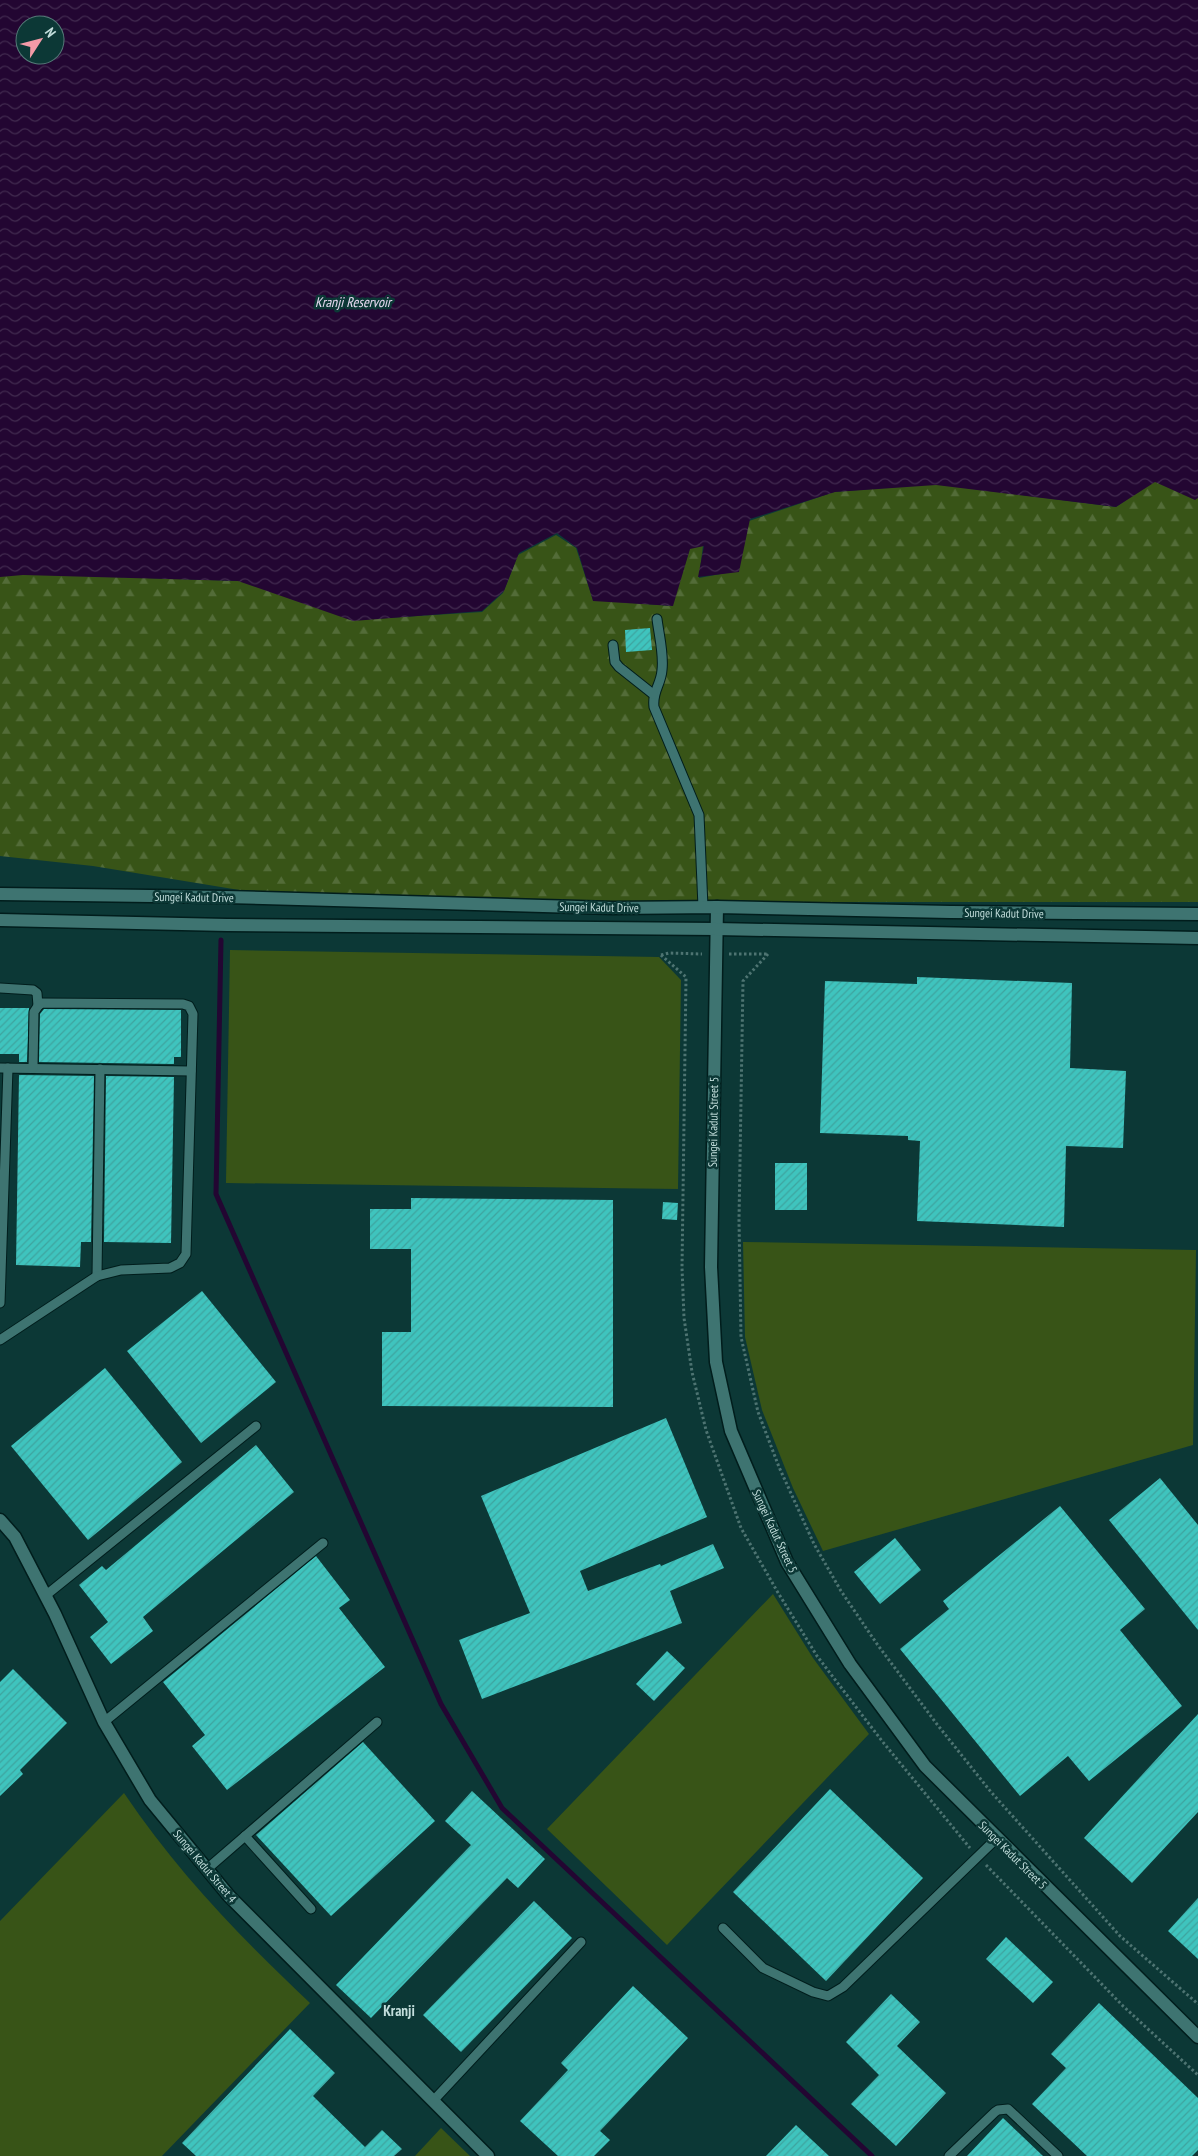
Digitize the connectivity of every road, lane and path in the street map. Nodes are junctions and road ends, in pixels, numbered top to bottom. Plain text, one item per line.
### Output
1 (657, 619) dead end
2 (613, 645) dead end
3 (653, 694) junction
4 (0, 894) edge
5 (703, 907) junction
6 (717, 907) junction
7 (1198, 914) edge
8 (0, 920) edge
9 (716, 929) junction
10 (1198, 938) edge
11 (768, 954) dead end
12 (661, 955) dead end
13 (0, 988) edge
14 (38, 1006) junction
15 (4, 1068) edge
16 (33, 1068) junction
17 (100, 1069) junction
18 (191, 1071) junction
19 (97, 1276) junction
20 (0, 1303) edge
21 (0, 1340) edge
22 (256, 1426) dead end
23 (0, 1520) edge
24 (323, 1543) dead end
25 (46, 1596) junction
26 (104, 1722) junction
27 (377, 1722) dead end
28 (245, 1836) junction
29 (997, 1838) junction
30 (978, 1857) junction
31 (207, 1869) junction
32 (311, 1909) dead end
33 (723, 1928) dead end
34 (581, 1942) dead end
35 (1198, 2004) edge
36 (1198, 2037) edge
37 (1198, 2075) edge
38 (433, 2101) junction
39 (488, 2156) edge
40 (949, 2156) edge
41 (1058, 2156) edge

1 - 3 lane
2 - 3 lane
3 - 5 lane
4 - 5 main road, Sungei Kadut Drive
5 - 6 main road, Sungei Kadut Drive
6 - 7 main road, Sungei Kadut Drive
6 - 9 main road, Sungei Kadut Street 5
8 - 9 main road, Sungei Kadut Drive
9 - 10 main road, Sungei Kadut Drive
9 - 29 main road, Sungei Kadut Street 5
11 - 35 path
12 - 30 path
13 - 14 lane
14 - 16 lane
14 - 18 lane
15 - 16 lane
15 - 20 lane
16 - 17 lane
17 - 18 lane
17 - 19 lane
18 - 19 lane
19 - 21 lane
22 - 25 lane
23 - 25 main road, Sungei Kadut Street 4
24 - 26 lane
25 - 26 main road, Sungei Kadut Street 4
26 - 31 main road, Sungei Kadut Street 4
27 - 28 lane
28 - 31 lane
28 - 32 lane
29 - 30 lane
29 - 36 main road, Sungei Kadut Street 5
30 - 33 lane
30 - 37 path
31 - 38 main road, Sungei Kadut Street 4
34 - 38 lane
38 - 39 main road, Sungei Kadut Street 4
40 - 41 lane

